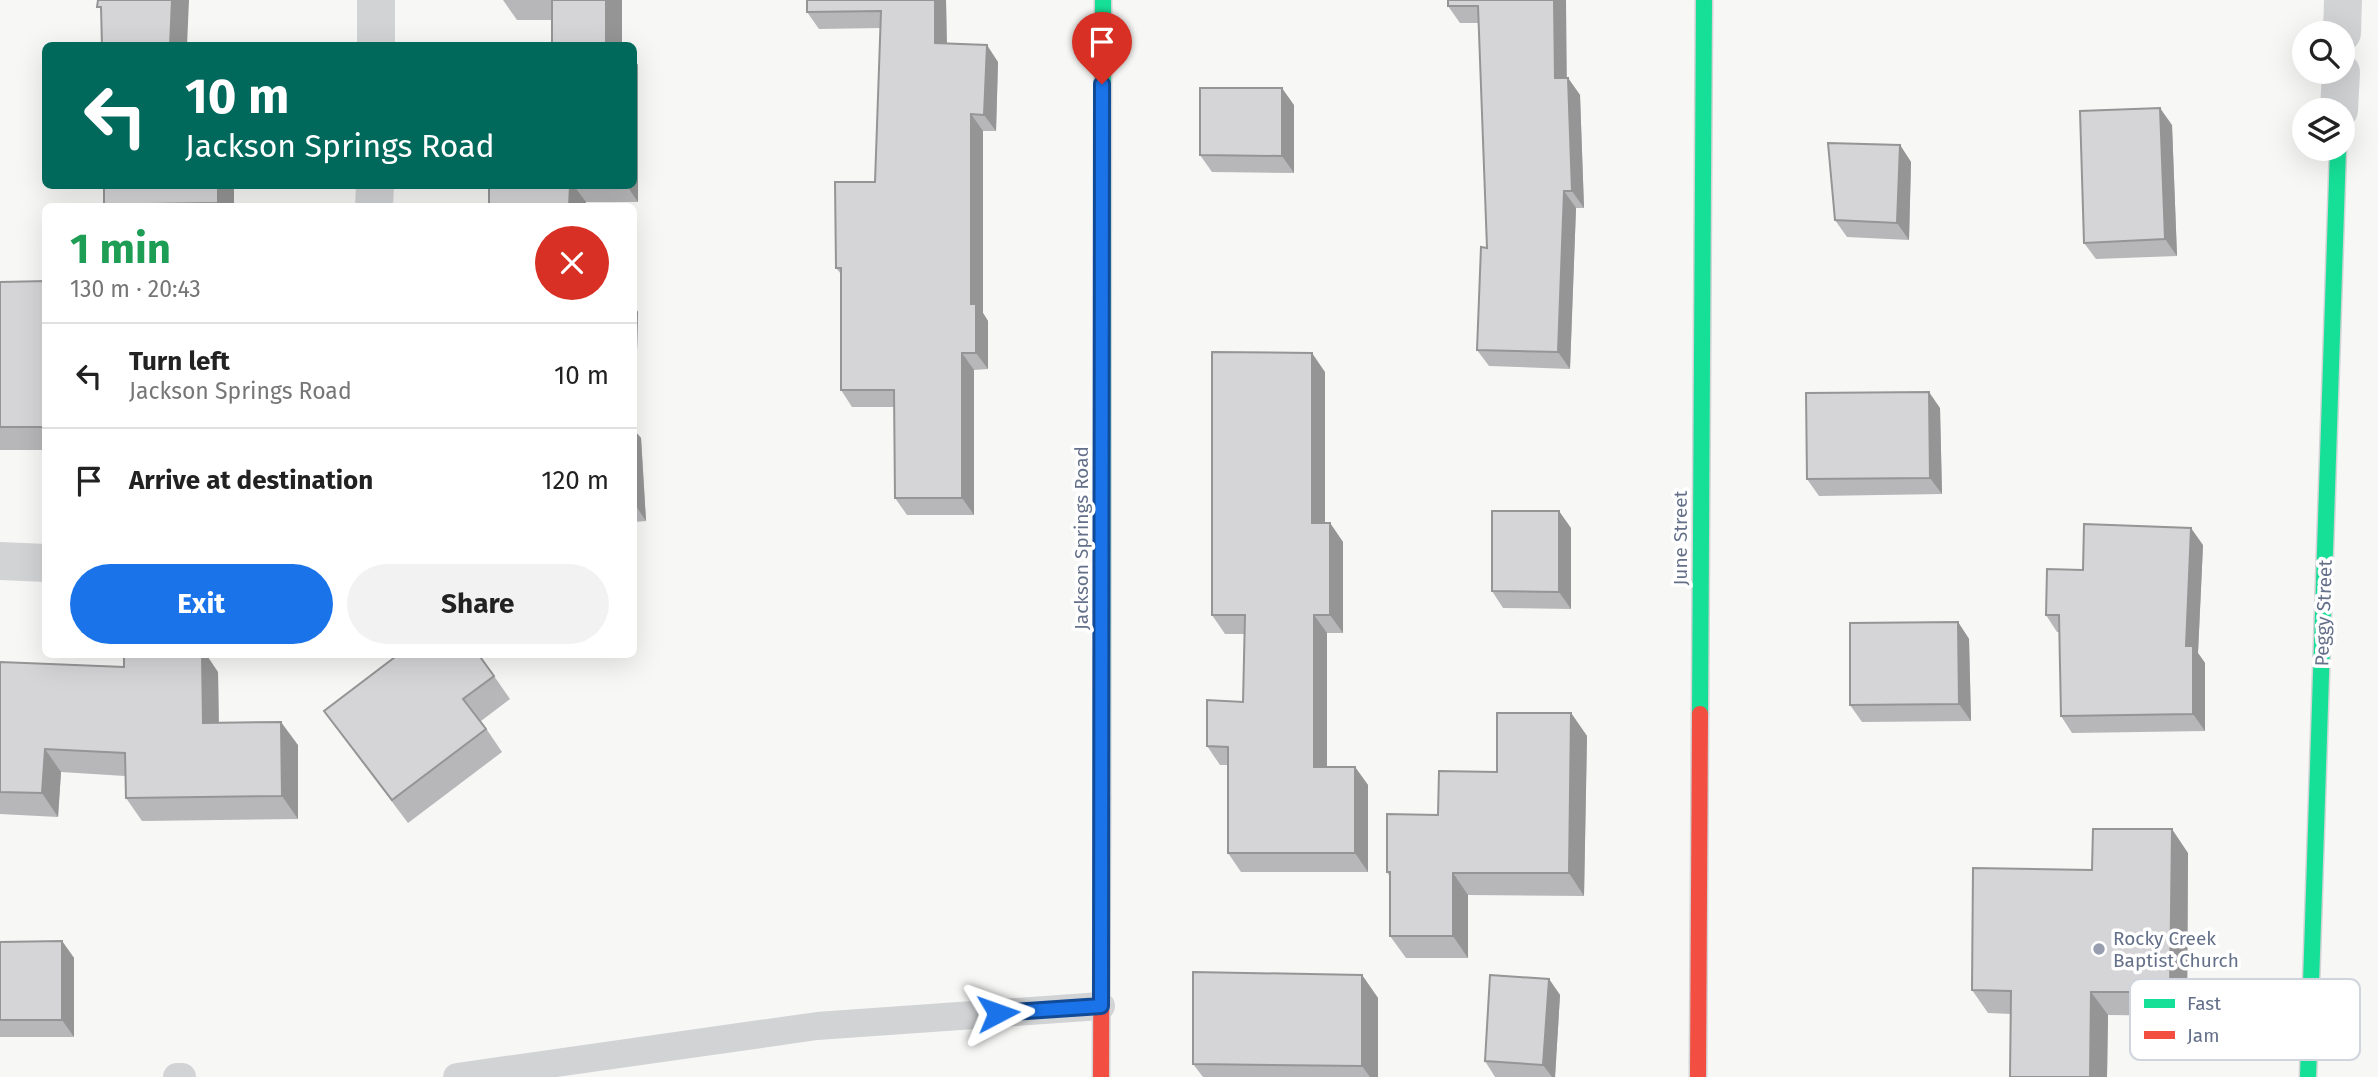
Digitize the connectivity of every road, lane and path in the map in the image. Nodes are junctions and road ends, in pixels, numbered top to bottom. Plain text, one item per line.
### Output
1 (376, 0) edge
2 (1103, 0) edge
3 (1704, 0) edge
4 (2343, 0) edge
5 (2342, 21) edge
6 (376, 42) edge
7 (2338, 161) edge
8 (0, 561) edge
9 (42, 564) edge
10 (2311, 979) edge
11 (1101, 1006) junction
12 (457, 1077) edge
13 (1101, 1077) edge
14 (1698, 1077) edge

1 - 6 street
2 - 11 street, Jackson Springs Road
3 - 14 street, June Street
4 - 5 street
7 - 10 street, Peggy Street
8 - 9 street
11 - 12 lane
11 - 13 street, Jackson Springs Road

